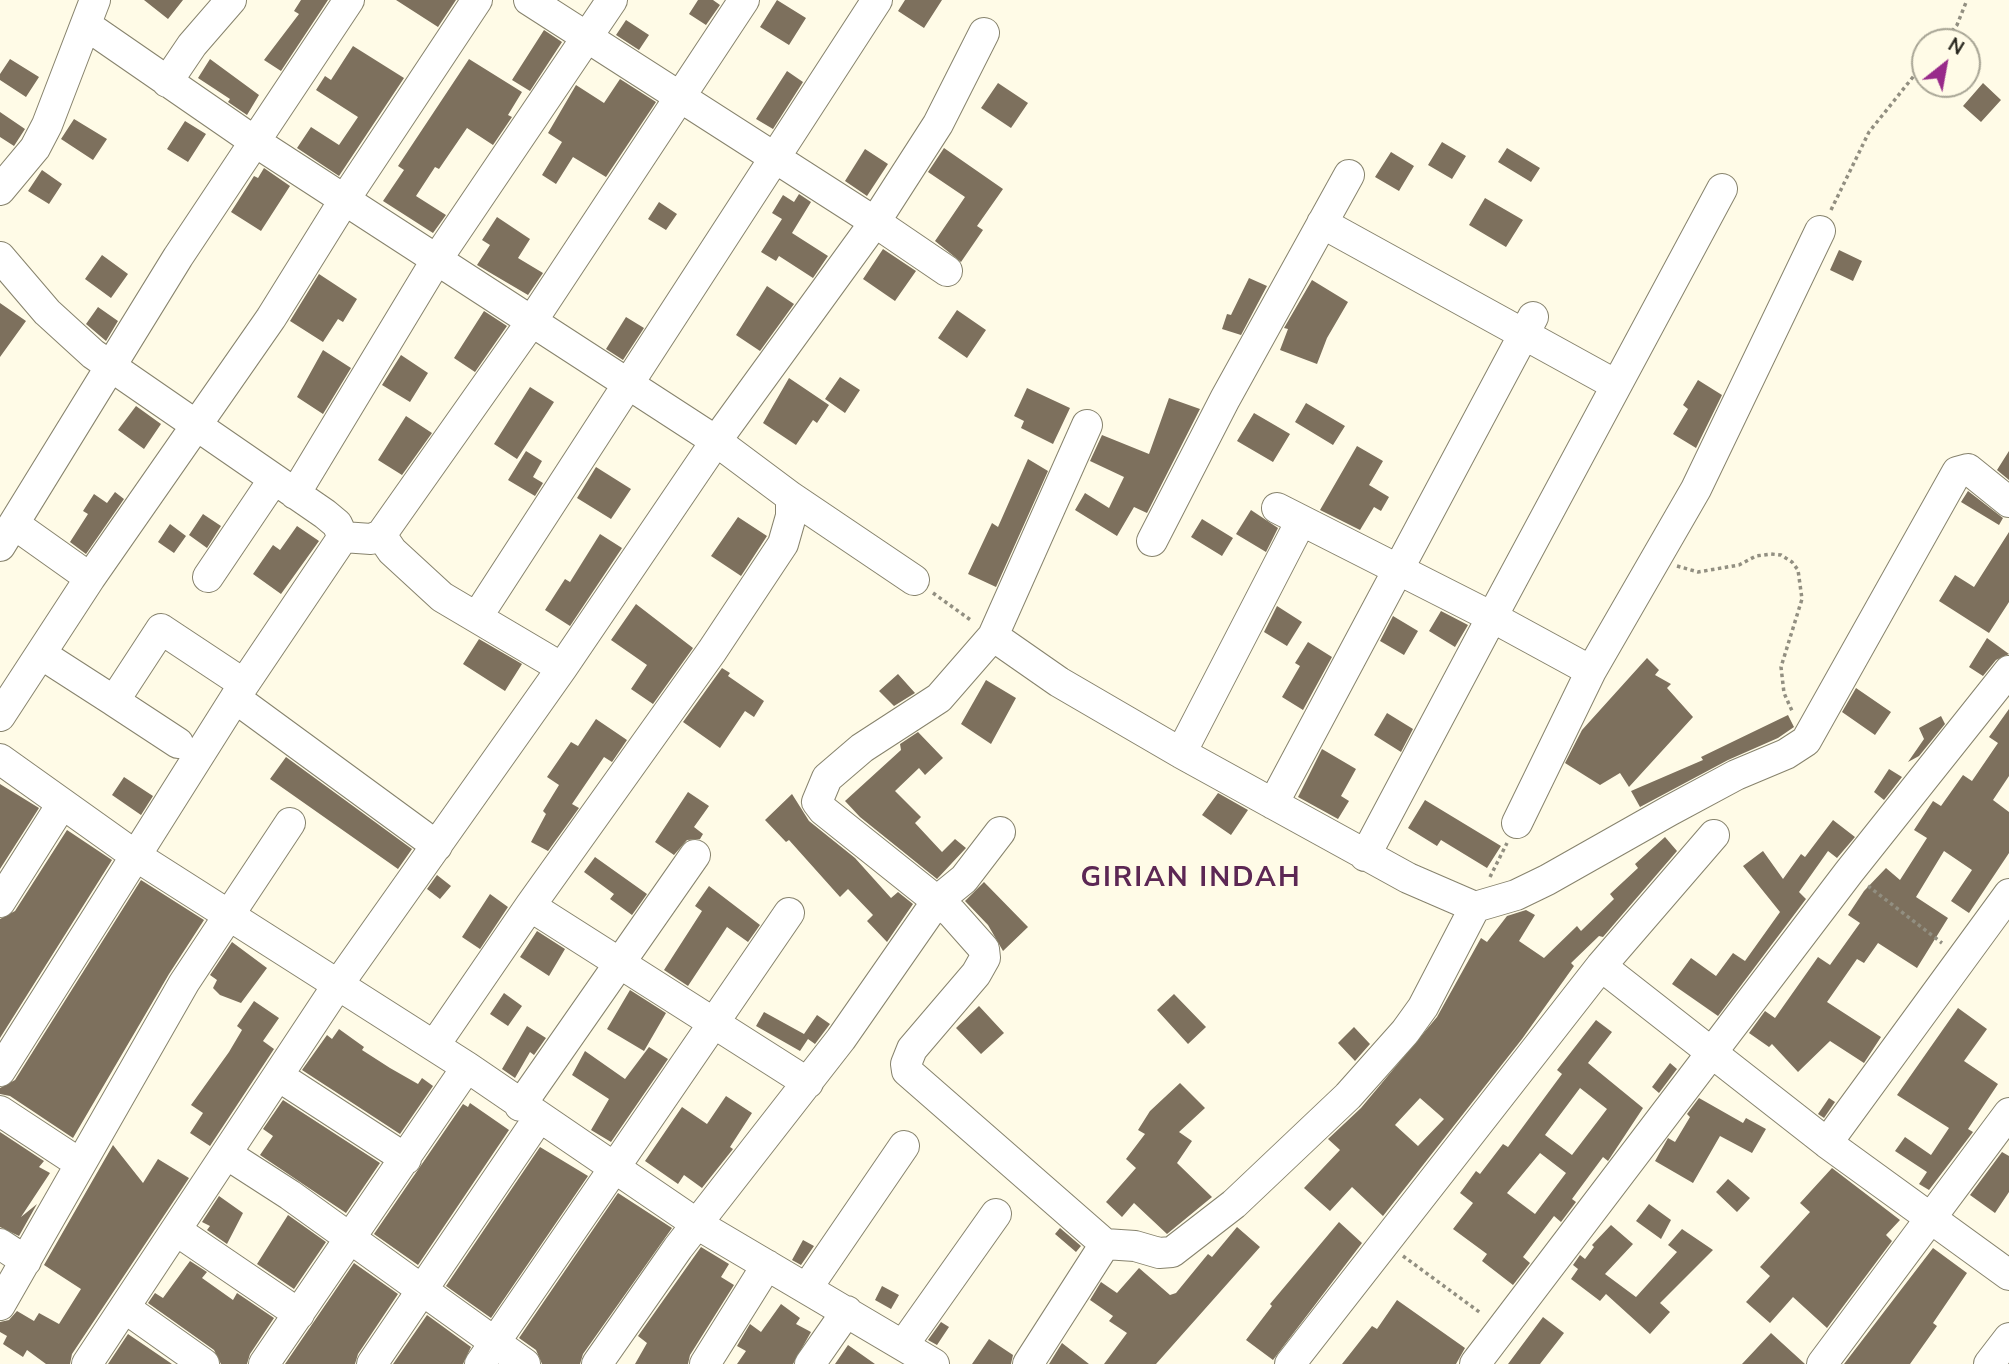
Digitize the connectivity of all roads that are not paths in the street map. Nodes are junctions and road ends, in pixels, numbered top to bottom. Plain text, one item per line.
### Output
1 (231, 0) edge
2 (349, 0) edge
3 (477, 0) edge
4 (529, 0) edge
5 (612, 0) edge
6 (744, 0) edge
7 (877, 0) edge
8 (90, 13) edge
9 (984, 33) dead end
10 (586, 38) junction
11 (167, 82) junction
12 (678, 96) junction
13 (254, 141) junction
14 (776, 160) junction
15 (1349, 175) dead end
16 (1722, 189) dead end
17 (0, 190) edge
18 (345, 199) junction
19 (875, 222) junction
20 (1322, 223) junction
21 (1820, 231) road end
22 (0, 257) edge
23 (437, 259) junction
24 (947, 271) dead end
25 (532, 321) junction
26 (1529, 325) junction
27 (109, 365) junction
28 (626, 385) junction
29 (1616, 385) junction
30 (1087, 425) dead end
31 (197, 426) junction
32 (716, 441) junction
33 (285, 486) junction
34 (791, 497) junction
35 (2009, 502) edge
36 (7, 535) edge
37 (381, 535) junction
38 (343, 537) junction
39 (1152, 541) dead end
40 (1398, 568) junction
41 (208, 577) dead end
42 (90, 578) junction
43 (914, 580) road end
44 (477, 617) junction
45 (1492, 617) junction
46 (993, 636) junction
47 (41, 654) junction
48 (562, 668) junction
49 (1591, 671) junction
50 (2009, 671) edge
51 (239, 691) junction
52 (114, 701) junction
53 (0, 716) edge
54 (178, 743) dead end
55 (1181, 753) junction
56 (0, 759) edge
57 (62, 804) junction
58 (1273, 804) junction
59 (290, 823) dead end
60 (1517, 823) road end
61 (1000, 832) dead end
62 (1714, 835) dead end
63 (437, 846) junction
64 (695, 855) dead end
65 (136, 856) junction
66 (1365, 856) junction
67 (2009, 894) edge
68 (937, 901) junction
69 (0, 902) edge
70 (530, 906) junction
71 (1475, 907) junction
72 (789, 913) dead end
73 (227, 915) junction
74 (620, 964) junction
75 (1601, 966) junction
76 (337, 986) junction
77 (714, 1024) junction
78 (434, 1046) junction
79 (1713, 1052) junction
80 (467, 1067) junction
81 (0, 1070) edge
82 (280, 1077) junction
83 (808, 1083) junction
84 (0, 1111) edge
85 (529, 1112) junction
86 (2009, 1113) edge
87 (1827, 1143) junction
88 (904, 1146) dead end
89 (228, 1155) junction
90 (406, 1159) junction
91 (79, 1163) junction
92 (613, 1169) junction
93 (996, 1214) dead end
94 (1931, 1217) junction
95 (696, 1224) junction
96 (177, 1231) junction
97 (350, 1240) junction
98 (0, 1244) edge
99 (1105, 1244) junction
100 (26, 1261) junction
101 (767, 1265) junction
102 (2009, 1275) edge
103 (807, 1288) junction
104 (421, 1292) junction
105 (0, 1306) edge
106 (125, 1308) junction
107 (848, 1311) junction
108 (299, 1314) junction
109 (2009, 1338) edge
110 (487, 1354) edge
111 (918, 1357) edge
112 (87, 1364) edge
113 (204, 1364) edge
114 (264, 1364) edge
115 (372, 1364) edge
116 (525, 1364) edge
117 (597, 1364) edge
118 (705, 1364) edge
119 (810, 1364) edge
120 (1028, 1364) edge
121 (1290, 1364) edge
122 (1475, 1364) edge
123 (1822, 1364) edge
124 (1989, 1364) edge

1 - 11 street
2 - 13 street
3 - 18 street
4 - 10 street
5 - 10 street
6 - 12 street
7 - 14 street
8 - 11 street
8 - 17 street
9 - 19 street
10 - 12 street
10 - 23 street
11 - 13 street
12 - 14 street
12 - 25 street
13 - 18 street
13 - 27 street
14 - 19 street
14 - 28 street
15 - 20 street
16 - 29 street
18 - 23 street
18 - 31 street
19 - 24 street
19 - 32 street
20 - 26 street
20 - 39 street
21 - 49 street
22 - 27 street
23 - 25 street
23 - 33 street
25 - 28 street
25 - 37 street
26 - 29 street
26 - 40 street
27 - 31 street
27 - 36 street
28 - 32 street
28 - 44 street
29 - 45 street
30 - 46 street
31 - 33 street
31 - 42 street
32 - 34 street
32 - 48 street
33 - 38 street
33 - 41 street
34 - 43 street
34 - 70 street
35 - 71 street
36 - 42 street
37 - 38 street
37 - 44 street
38 - 51 street
40 - 45 street
40 - 55 street
40 - 58 street
42 - 47 street
44 - 48 street
45 - 49 street
45 - 66 street
46 - 55 street
46 - 68 street
47 - 52 street
47 - 53 street
48 - 63 street
49 - 60 street
50 - 79 street
51 - 52 street
51 - 63 street
51 - 65 street
52 - 54 street
55 - 58 street
56 - 57 street
57 - 65 street
57 - 69 street
58 - 66 street
59 - 73 street
61 - 68 street
62 - 75 street
63 - 76 street
64 - 74 street
65 - 73 street
65 - 81 street
66 - 71 street
67 - 87 street
68 - 83 street
68 - 99 street
70 - 74 street
70 - 78 street
71 - 99 street
72 - 77 street
73 - 76 street
73 - 91 street
74 - 77 street
74 - 85 street
75 - 79 street
75 - 121 street
76 - 78 street
76 - 82 street
77 - 83 street
77 - 92 street
78 - 80 street
79 - 87 street
79 - 122 street
80 - 85 street
80 - 90 street
82 - 89 street
82 - 90 street
83 - 95 street
84 - 91 street
85 - 92 street
85 - 104 street
86 - 94 street
87 - 94 street
88 - 103 street
89 - 96 street
89 - 97 street
90 - 97 street
91 - 100 street
92 - 95 street
92 - 110 street
93 - 111 street
94 - 102 street
94 - 123 street
95 - 101 street
95 - 117 street
96 - 106 street
96 - 108 street
97 - 104 street
97 - 108 street
98 - 100 street
99 - 120 street
100 - 105 street
101 - 103 street
101 - 118 street
103 - 107 street
104 - 110 street
104 - 115 street
106 - 112 street
106 - 113 street
107 - 111 street
107 - 119 street
108 - 114 street
109 - 124 street
110 - 116 street

